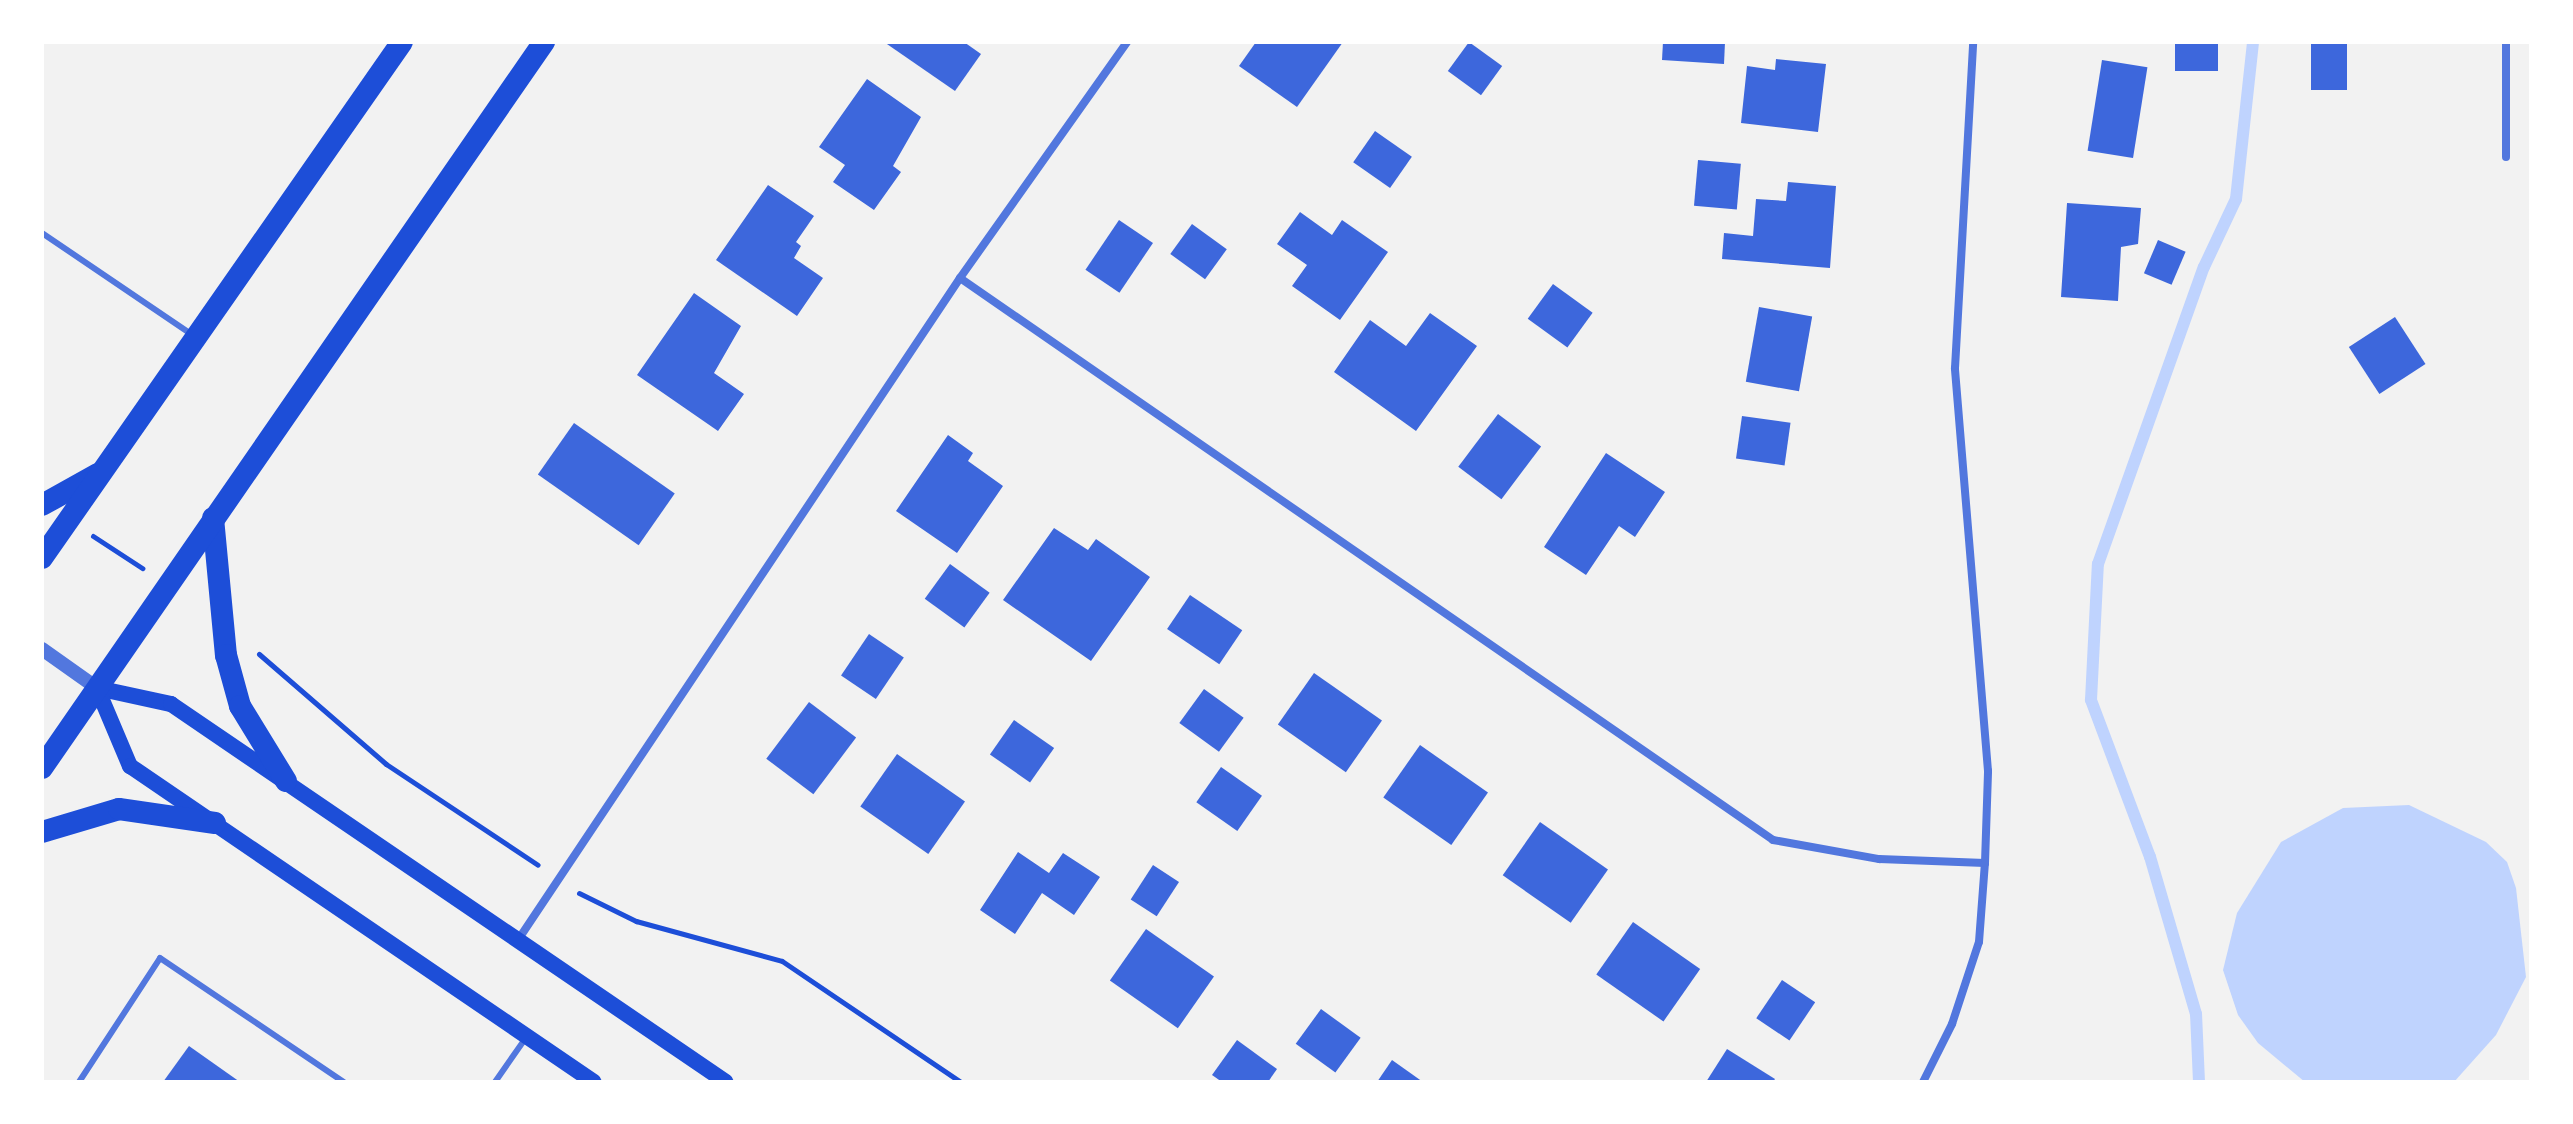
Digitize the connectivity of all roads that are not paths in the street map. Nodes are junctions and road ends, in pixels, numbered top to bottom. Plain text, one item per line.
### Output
1 (402, 42) edge
2 (544, 42) edge
3 (1127, 42) edge
4 (1973, 42) edge
5 (2506, 42) edge
6 (2506, 157) dead end
7 (42, 233) edge
8 (960, 278) junction
9 (194, 336) junction
10 (102, 471) junction
11 (42, 505) edge
12 (213, 518) junction
13 (42, 558) edge
14 (42, 649) edge
15 (97, 688) junction
16 (42, 768) edge
17 (286, 781) junction
18 (215, 823) junction
19 (42, 832) edge
20 (1985, 863) junction
21 (517, 941) junction
22 (527, 1036) junction
23 (79, 1082) edge
24 (344, 1082) edge
25 (495, 1082) edge
26 (594, 1082) edge
27 (726, 1082) edge
28 (1923, 1082) edge

1 - 9 highway
2 - 12 highway
3 - 8 street
4 - 20 street
5 - 6 street
7 - 9 lane
8 - 20 street
8 - 21 street
9 - 10 highway
10 - 11 highway
10 - 13 highway
12 - 15 highway
12 - 17 highway
14 - 15 street
15 - 16 highway
15 - 17 main road
15 - 18 main road
17 - 21 main road
18 - 19 highway
18 - 22 main road
20 - 28 street
21 - 27 main road
22 - 25 lane
22 - 26 main road
23 - 24 lane

